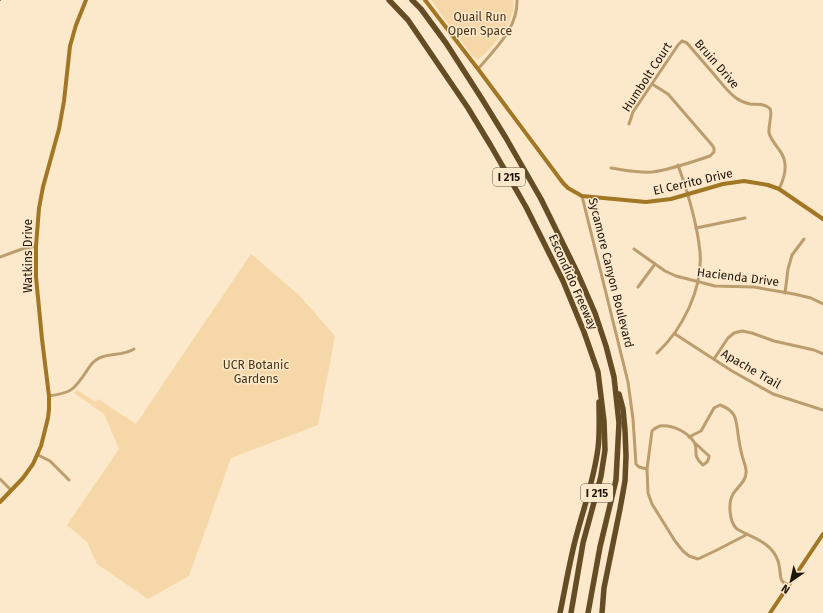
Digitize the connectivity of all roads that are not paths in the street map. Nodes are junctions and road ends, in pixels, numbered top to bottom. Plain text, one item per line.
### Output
1 (86, 0) edge
2 (389, 0) edge
3 (412, 0) edge
4 (425, 0) edge
5 (517, 0) edge
6 (682, 41) joint
7 (478, 69) junction
8 (652, 84) junction
9 (629, 124) dead end
10 (678, 165) junction
11 (611, 168) dead end
12 (778, 189) junction
13 (688, 194) junction
14 (582, 196) junction
15 (744, 218) dead end
16 (823, 219) edge
17 (696, 228) junction
18 (804, 239) dead end
19 (36, 246) junction
20 (634, 249) dead end
21 (0, 257) edge
22 (655, 264) junction
23 (698, 282) junction
24 (638, 287) dead end
25 (785, 293) junction
26 (823, 302) edge
27 (675, 334) junction
28 (134, 349) dead end
29 (657, 353) dead end
30 (823, 354) edge
31 (714, 359) junction
32 (598, 372) junction
33 (614, 377) junction
34 (49, 396) junction
35 (823, 410) edge
36 (690, 437) junction
37 (694, 443) junction
38 (38, 454) junction
39 (647, 469) junction
40 (0, 479) edge
41 (69, 480) dead end
42 (11, 490) junction
43 (0, 502) edge
44 (747, 534) junction
45 (823, 534) edge
46 (789, 585) junction
47 (560, 613) edge
48 (571, 613) edge
49 (588, 613) edge
50 (602, 613) edge
51 (770, 613) edge

1 - 19 main road, Watkins Drive
2 - 32 highway, Escondido Freeway / I 215
3 - 33 highway, Escondido Freeway / I 215
4 - 7 main road, Sycamore Canyon Boulevard
5 - 7 street
6 - 8 street, Humbolt Court
6 - 12 street, Bruin Drive
7 - 14 main road, Sycamore Canyon Boulevard
8 - 9 street, Humbolt Court
8 - 10 street
10 - 11 street
10 - 13 street
12 - 13 main road, El Cerrito Drive
12 - 16 main road, El Cerrito Drive
13 - 14 main road, El Cerrito Drive
13 - 17 street
14 - 39 street, Sycamore Canyon Boulevard
15 - 17 street
17 - 23 street
18 - 25 street
19 - 21 street
19 - 34 main road, Watkins Drive
20 - 22 street, Hacienda Drive
22 - 23 street, Hacienda Drive
22 - 24 street
23 - 25 street, Hacienda Drive
23 - 27 street
25 - 26 street, Hacienda Drive
27 - 29 street
27 - 31 street, Apache Trail
28 - 34 street
30 - 31 street
31 - 35 street, Apache Trail
32 - 47 highway
32 - 48 highway, Escondido Freeway / I 215
33 - 49 highway, Escondido Freeway / I 215
33 - 50 highway
34 - 38 main road, Watkins Drive
36 - 37 street
36 - 39 street
36 - 44 street
37 - 37 street
38 - 41 street
38 - 42 main road, Watkins Drive
39 - 44 street
40 - 42 street
42 - 43 main road, Watkins Drive
44 - 46 street
45 - 46 main road
46 - 51 main road

